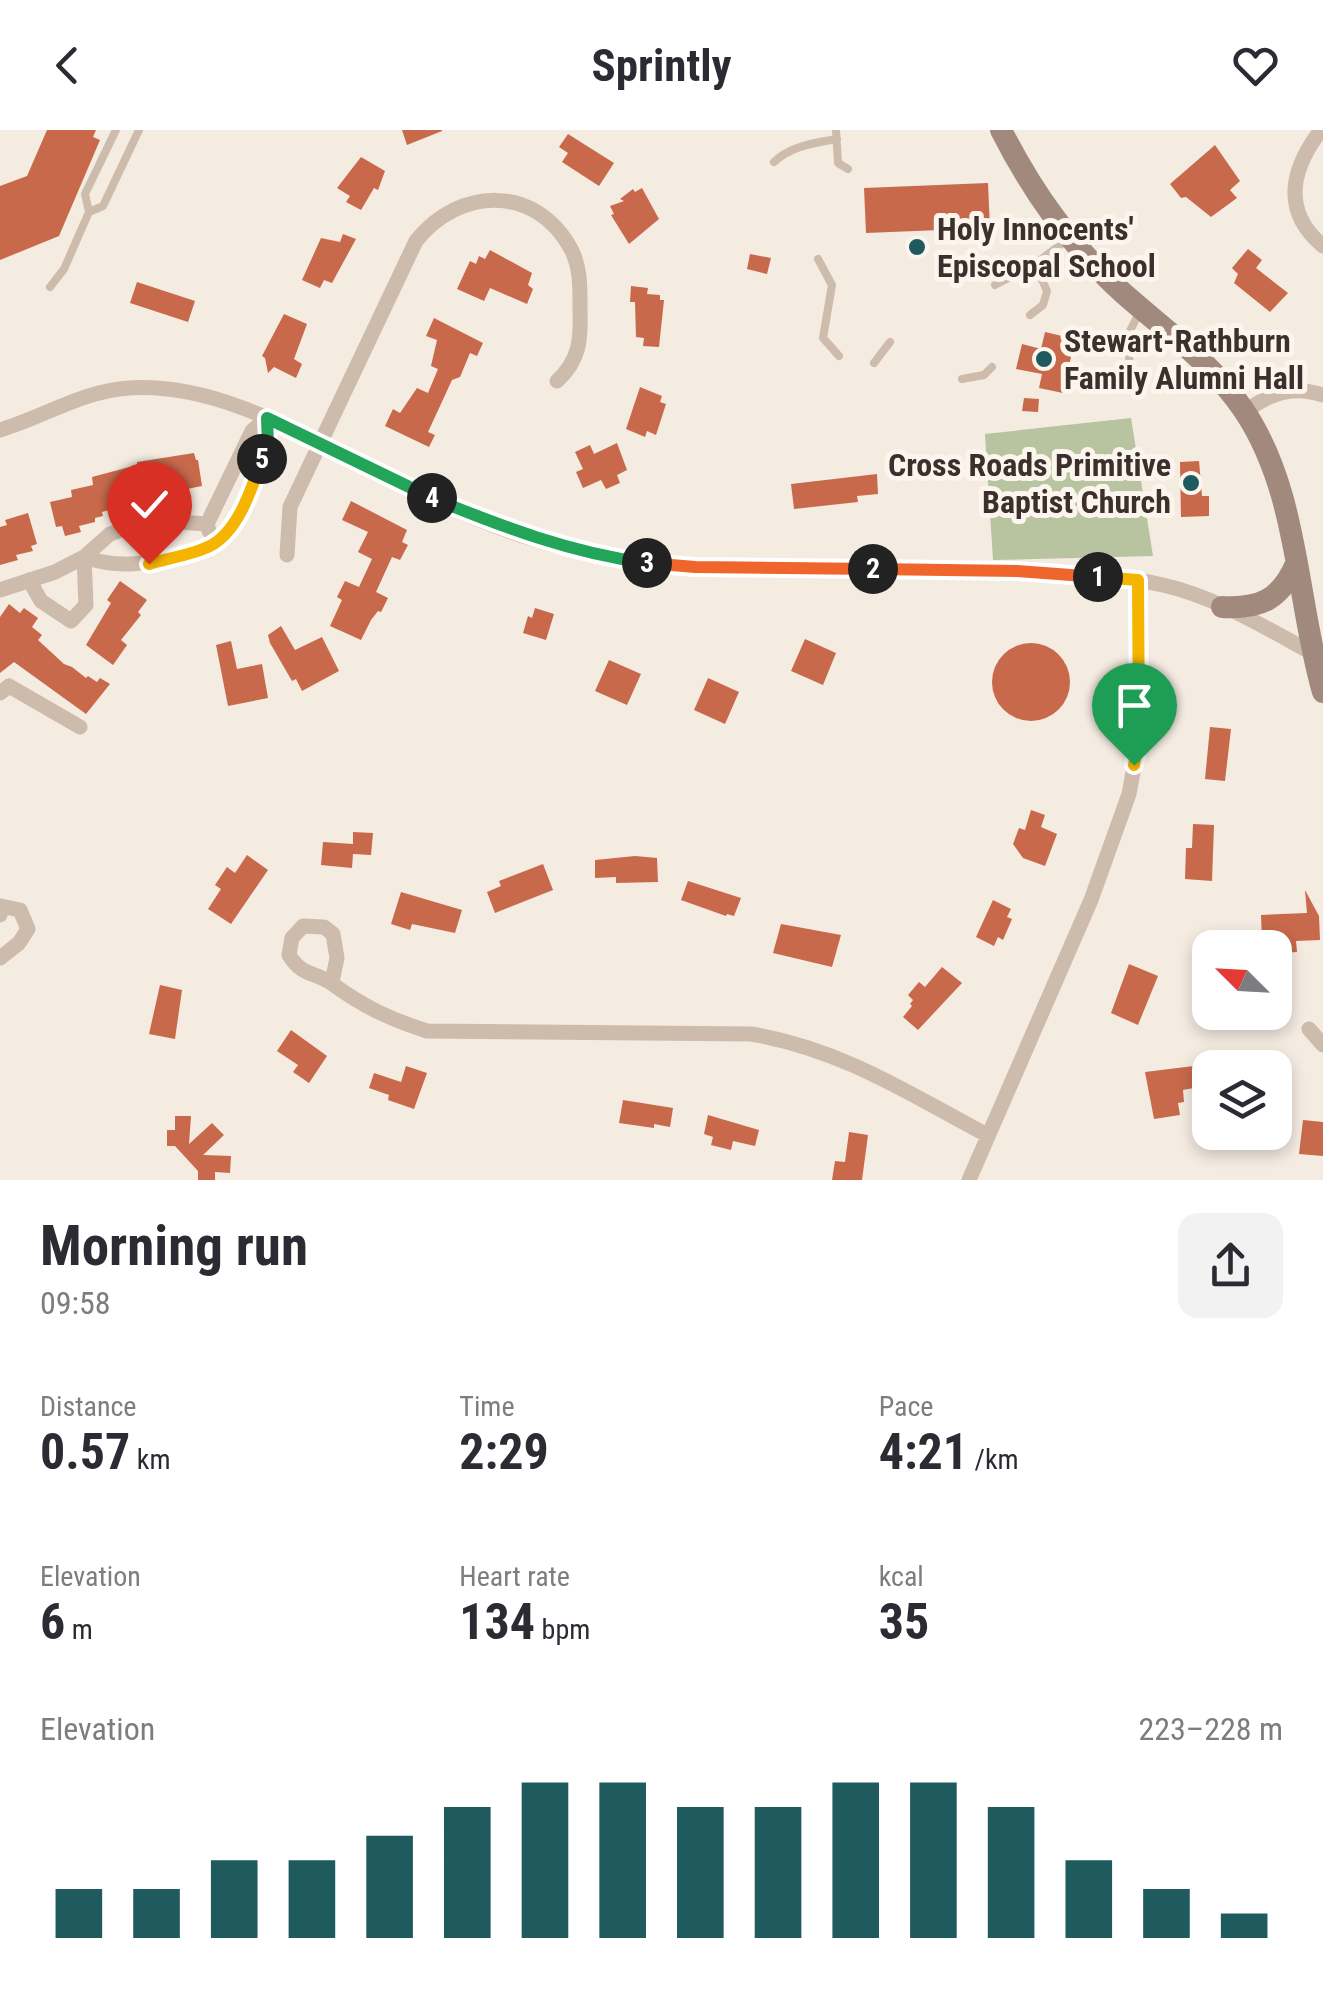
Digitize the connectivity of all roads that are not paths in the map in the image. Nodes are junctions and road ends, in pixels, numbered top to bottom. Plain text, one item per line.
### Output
1 (116, 130) edge
2 (139, 130) edge
3 (1001, 130) edge
4 (1321, 130) edge
5 (836, 134) edge
6 (774, 162) dead end
7 (848, 169) dead end
8 (89, 212) junction
9 (1068, 239) junction
10 (1323, 246) edge
11 (818, 260) dead end
12 (1035, 264) junction
13 (996, 285) dead end
14 (50, 287) dead end
15 (1141, 308) junction
16 (1030, 314) dead end
17 (890, 342) dead end
18 (839, 356) dead end
19 (874, 362) dead end
20 (992, 367) dead end
21 (962, 379) dead end
22 (557, 381) dead end
23 (1134, 388) dead end
24 (1323, 395) edge
25 (1245, 412) junction
26 (267, 418) junction
27 (0, 430) edge
28 (320, 444) junction
29 (208, 524) junction
30 (212, 545) junction
31 (286, 555) dead end
32 (84, 556) junction
33 (1296, 564) junction
34 (29, 580) junction
35 (1138, 580) junction
36 (0, 590) edge
37 (1222, 607) junction
38 (1318, 656) edge
39 (1323, 692) edge
40 (0, 693) edge
41 (80, 727) dead end
42 (0, 914) edge
43 (0, 958) edge
44 (332, 982) dead end
45 (1309, 1029) dead end
46 (1323, 1045) edge
47 (987, 1135) junction
48 (970, 1180) edge

1 - 8 lane
2 - 8 lane
3 - 9 street
4 - 10 street
5 - 6 lane
5 - 7 lane
8 - 14 lane
9 - 12 lane
9 - 15 street
11 - 18 lane
12 - 13 lane
12 - 16 lane
15 - 23 lane
15 - 25 street
17 - 19 lane
20 - 21 lane
22 - 28 street
24 - 25 street
25 - 33 street
26 - 27 street
26 - 28 street
26 - 29 street
26 - 30 street
28 - 31 street
28 - 35 street
29 - 30 street
29 - 32 street
30 - 32 street
32 - 34 street
32 - 34 street
33 - 37 street
33 - 38 street
34 - 36 street
35 - 37 street
35 - 47 street
37 - 38 street
38 - 39 street
40 - 41 street
42 - 43 street
44 - 47 street
45 - 46 street
47 - 48 street

